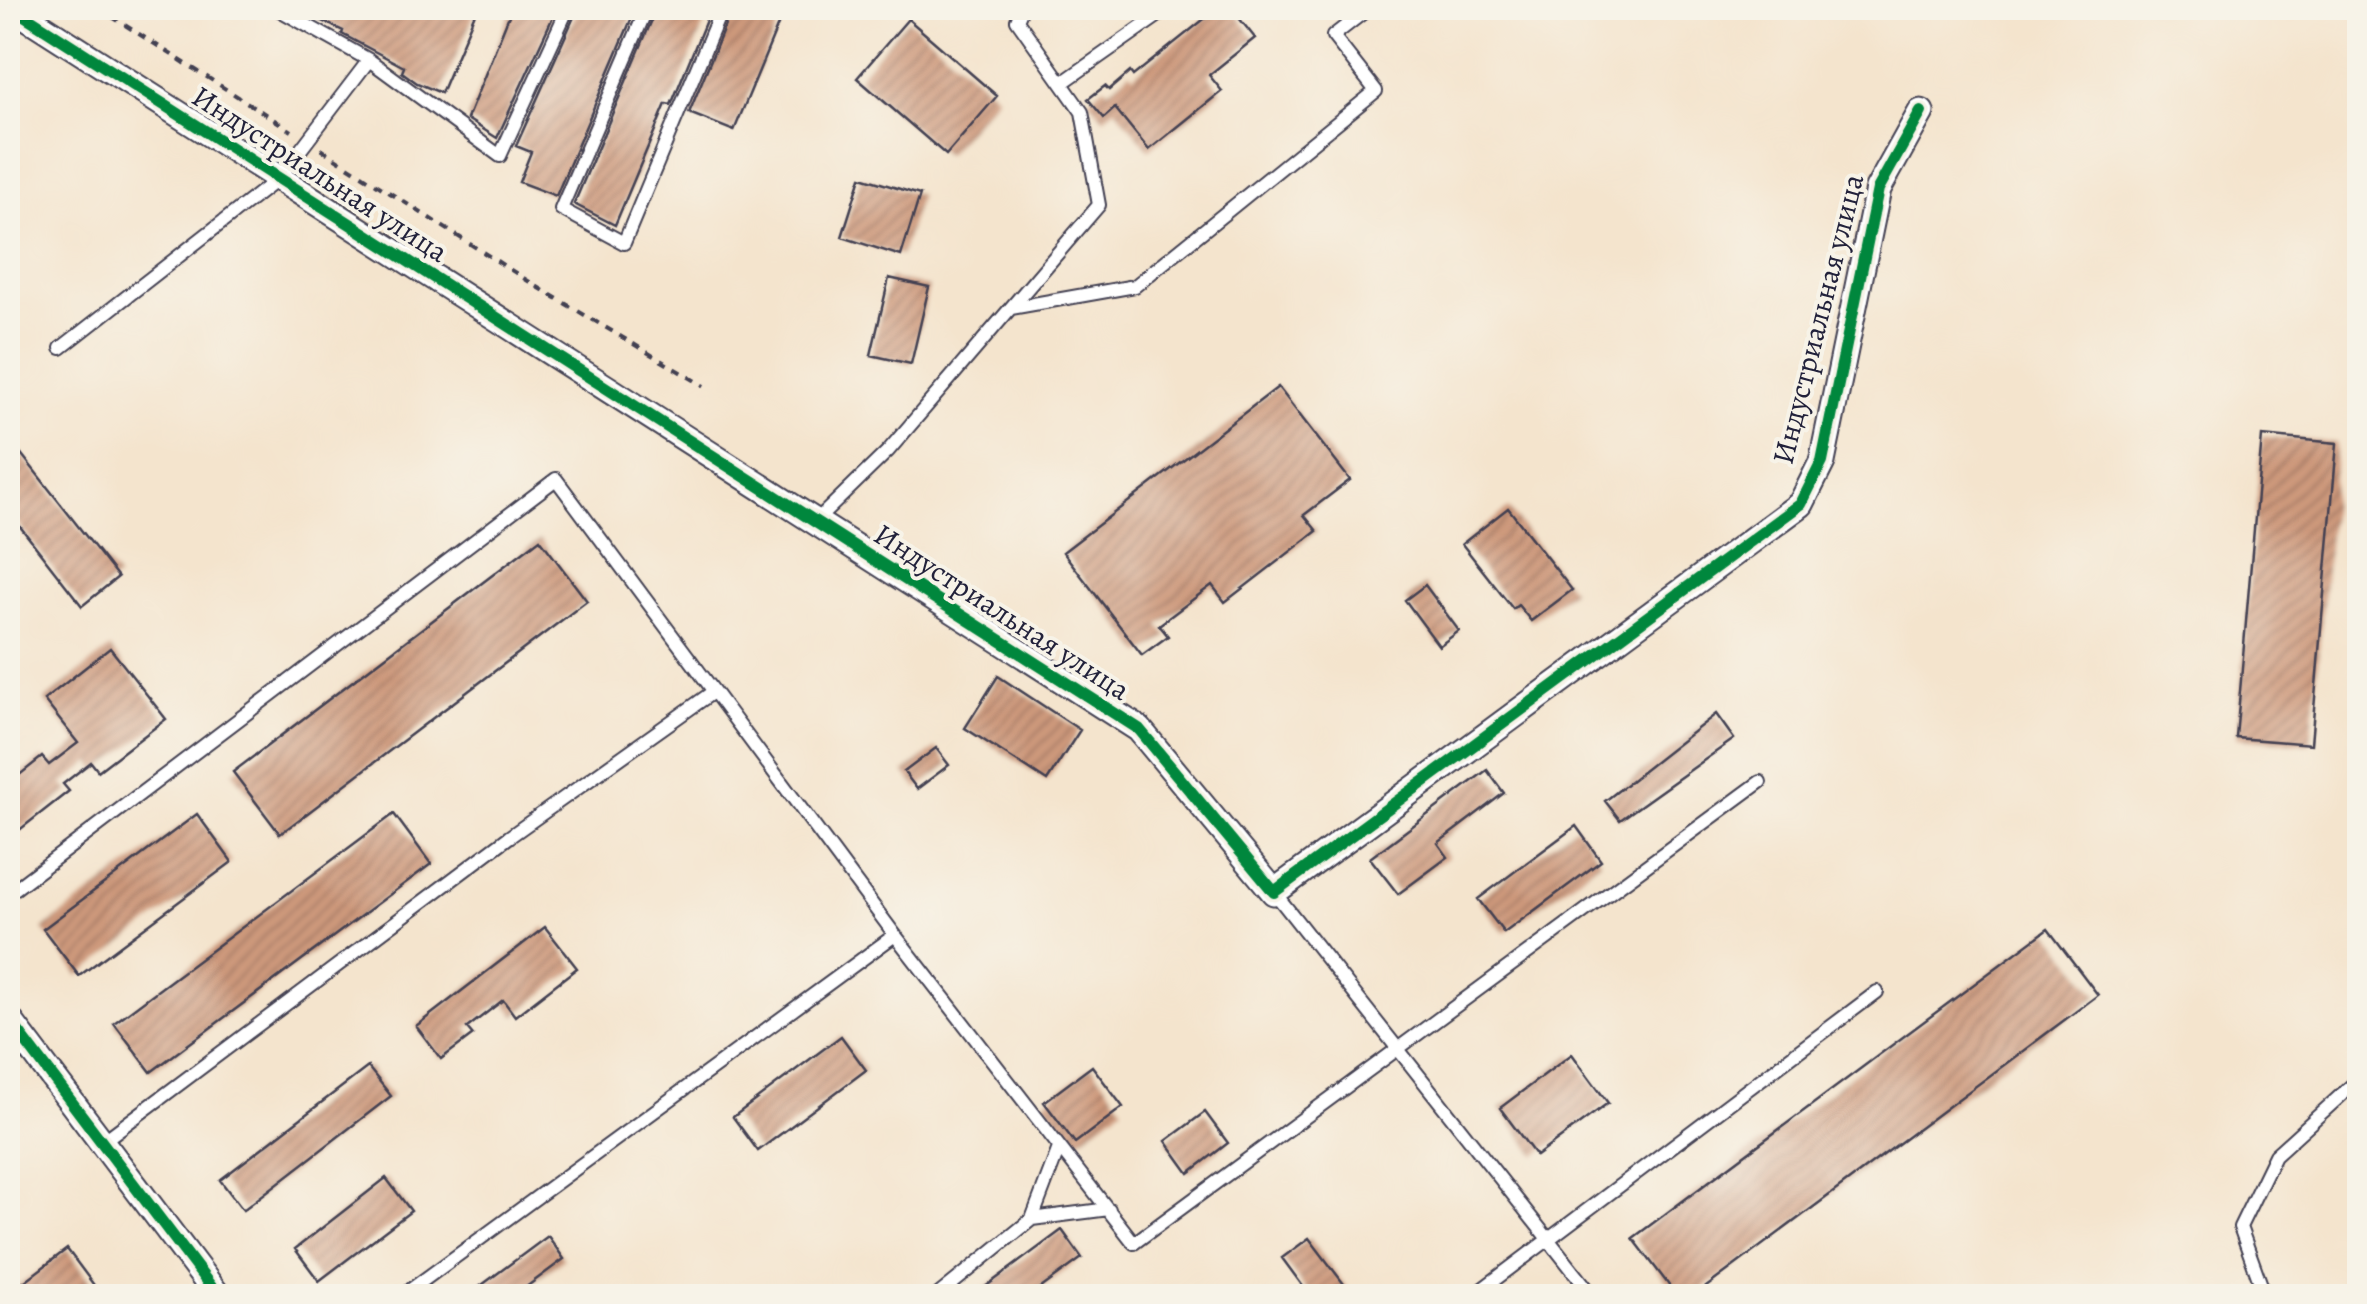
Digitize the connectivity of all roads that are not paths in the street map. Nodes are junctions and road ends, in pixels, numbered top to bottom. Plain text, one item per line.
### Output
1 (13, 8) edge
2 (276, 8) edge
3 (568, 8) edge
4 (647, 8) edge
5 (722, 8) edge
6 (1022, 8) edge
7 (1169, 8) edge
8 (1369, 8) edge
9 (369, 60) junction
10 (1062, 83) junction
11 (1921, 112) dead end
12 (279, 178) junction
13 (1011, 308) junction
14 (62, 348) dead end
15 (816, 522) junction
16 (713, 692) junction
17 (1760, 782) dead end
18 (1274, 892) junction
19 (8, 894) edge
20 (895, 936) junction
21 (1877, 992) dead end
22 (8, 1018) edge
23 (1398, 1047) junction
24 (2360, 1078) edge
25 (102, 1142) junction
26 (1060, 1148) junction
27 (1109, 1208) junction
28 (1032, 1220) junction
29 (1548, 1242) junction
30 (218, 1296) edge
31 (402, 1296) edge
32 (936, 1296) edge
33 (1473, 1296) edge
34 (1593, 1296) edge
35 (2265, 1296) edge

1 - 12 street, Индустриальная улица
2 - 9 lane
3 - 9 lane
4 - 5 lane
6 - 10 lane
7 - 10 lane
8 - 13 lane
9 - 12 lane
10 - 13 lane
11 - 18 street, Индустриальная улица
12 - 14 lane
12 - 15 street, Индустриальная улица
13 - 15 lane
15 - 18 street, Индустриальная улица
16 - 19 lane
16 - 20 lane
16 - 25 lane
17 - 23 lane
18 - 23 lane
20 - 26 lane
20 - 31 lane
21 - 29 lane
22 - 25 street
23 - 27 lane
23 - 29 lane
24 - 35 lane
25 - 30 street
26 - 27 lane
26 - 28 lane
27 - 28 lane
28 - 32 lane
29 - 33 lane
29 - 34 lane

